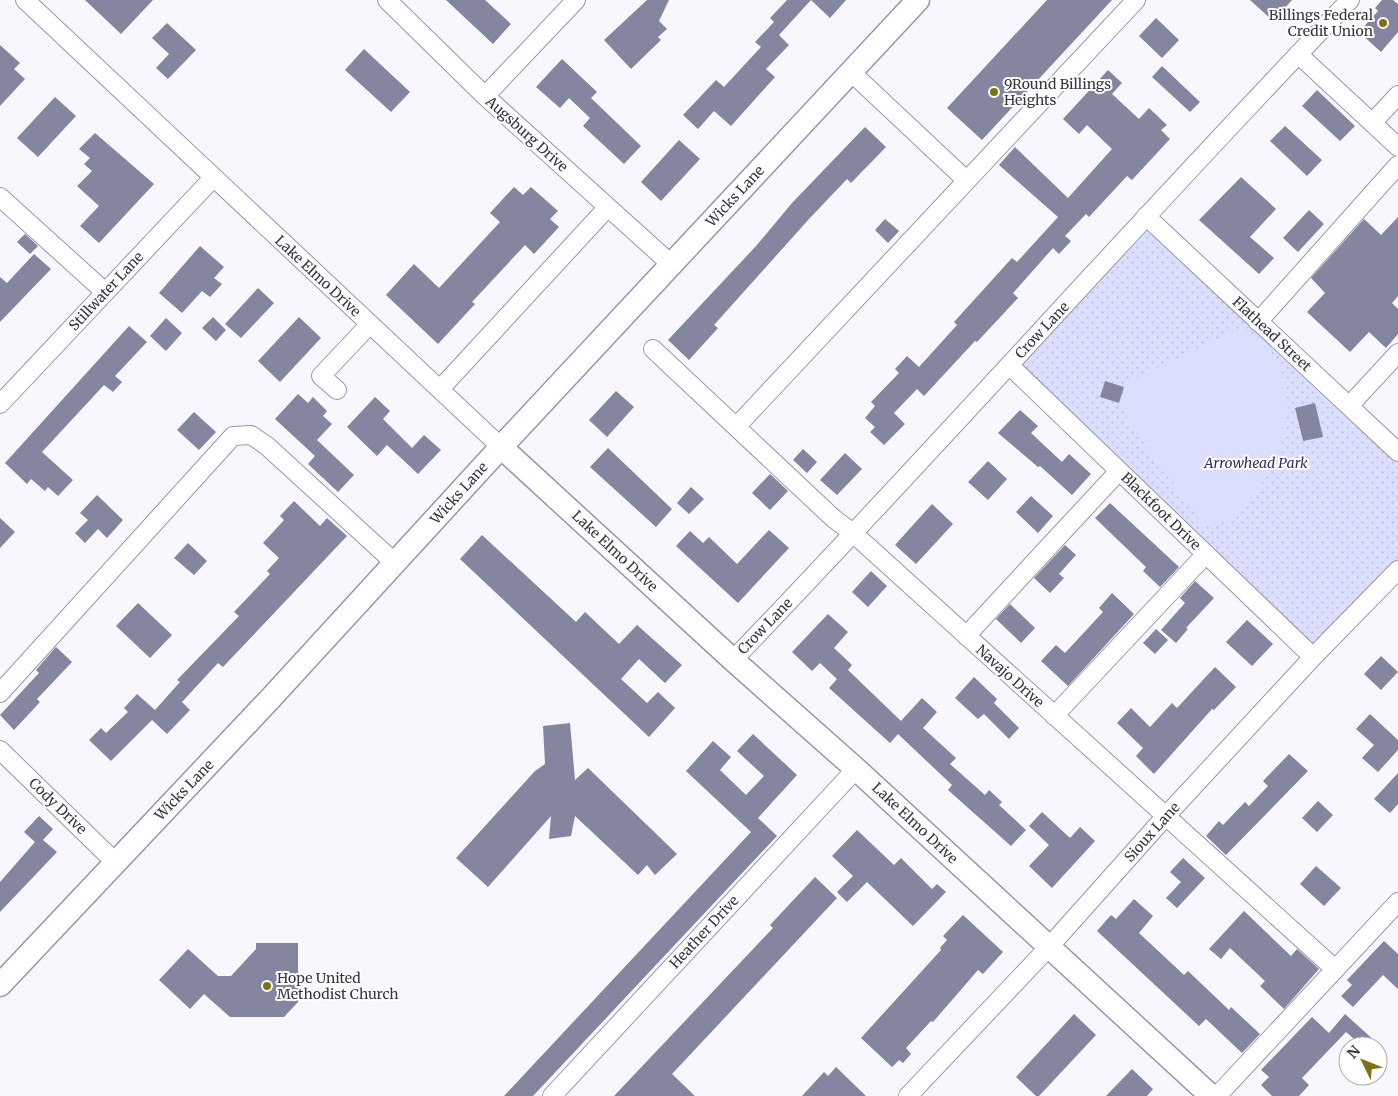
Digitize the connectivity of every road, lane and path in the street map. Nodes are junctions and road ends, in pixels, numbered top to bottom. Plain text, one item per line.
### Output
1 (25, 0) edge
2 (387, 0) edge
3 (576, 0) edge
4 (1136, 0) edge
5 (1350, 0) edge
6 (916, 1) edge
7 (1298, 54) junction
8 (850, 72) junction
9 (1398, 95) edge
10 (485, 96) junction
11 (1372, 123) junction
12 (1398, 147) edge
13 (1398, 165) edge
14 (213, 178) junction
15 (966, 180) junction
16 (0, 197) edge
17 (608, 207) junction
18 (1146, 216) junction
19 (672, 264) junction
20 (105, 292) junction
21 (1258, 322) junction
22 (370, 324) junction
23 (652, 350) dead end
24 (1398, 353) edge
25 (1009, 365) junction
26 (440, 389) junction
27 (337, 390) dead end
28 (0, 404) edge
29 (1349, 406) junction
30 (736, 427) junction
31 (501, 446) junction
32 (1398, 452) edge
33 (1119, 471) junction
34 (854, 534) junction
35 (1206, 554) junction
36 (395, 563) junction
37 (1398, 570) edge
38 (966, 636) junction
39 (1313, 657) junction
40 (733, 660) junction
41 (0, 692) edge
42 (1054, 716) junction
43 (0, 750) edge
44 (856, 769) junction
45 (1165, 817) junction
46 (115, 862) junction
47 (1398, 902) edge
48 (1048, 948) junction
49 (1335, 969) junction
50 (0, 985) edge
51 (552, 1096) edge
52 (908, 1096) edge
53 (1211, 1096) edge
54 (1217, 1096) edge

1 - 14 street, Lake Elmo Drive
2 - 10 street, Augsburg Drive
3 - 10 street
4 - 15 street
5 - 7 street, Crow Lane
6 - 8 main road, Wicks Lane
7 - 11 street
7 - 18 street, Crow Lane
8 - 15 street
8 - 19 main road, Wicks Lane
9 - 11 street
10 - 17 street, Augsburg Drive
11 - 12 street
13 - 21 street
14 - 20 street, Stillwater Lane
14 - 22 street, Lake Elmo Drive
15 - 30 street
16 - 20 street
17 - 19 street, Augsburg Drive
17 - 26 street
18 - 21 street, Flathead Street
18 - 25 street, Crow Lane
19 - 31 main road, Wicks Lane
20 - 28 street, Stillwater Lane
21 - 29 street, Flathead Street
22 - 26 street, Lake Elmo Drive
22 - 27 street
23 - 30 street, Navajo Drive
24 - 29 street
25 - 33 street, Blackfoot Drive
25 - 34 street, Crow Lane
26 - 31 street, Lake Elmo Drive
29 - 32 street, Flathead Street
30 - 34 street, Navajo Drive
31 - 36 main road, Wicks Lane
31 - 40 main road, Lake Elmo Drive
33 - 35 street, Blackfoot Drive
33 - 38 street
34 - 38 street, Navajo Drive
34 - 40 street, Crow Lane
35 - 39 street, Blackfoot Drive
35 - 42 street
36 - 41 street
36 - 46 main road, Wicks Lane
37 - 39 street, Sioux Lane
38 - 42 street, Navajo Drive
39 - 45 street, Sioux Lane
40 - 44 main road, Lake Elmo Drive
42 - 45 street, Navajo Drive
43 - 46 street, Cody Drive
44 - 48 main road, Lake Elmo Drive
44 - 51 street, Heather Drive
45 - 48 street, Sioux Lane
45 - 49 street, Navajo Drive
46 - 50 main road, Wicks Lane
47 - 49 street
48 - 52 street, Sioux Lane
48 - 53 main road, Lake Elmo Drive
49 - 54 street

